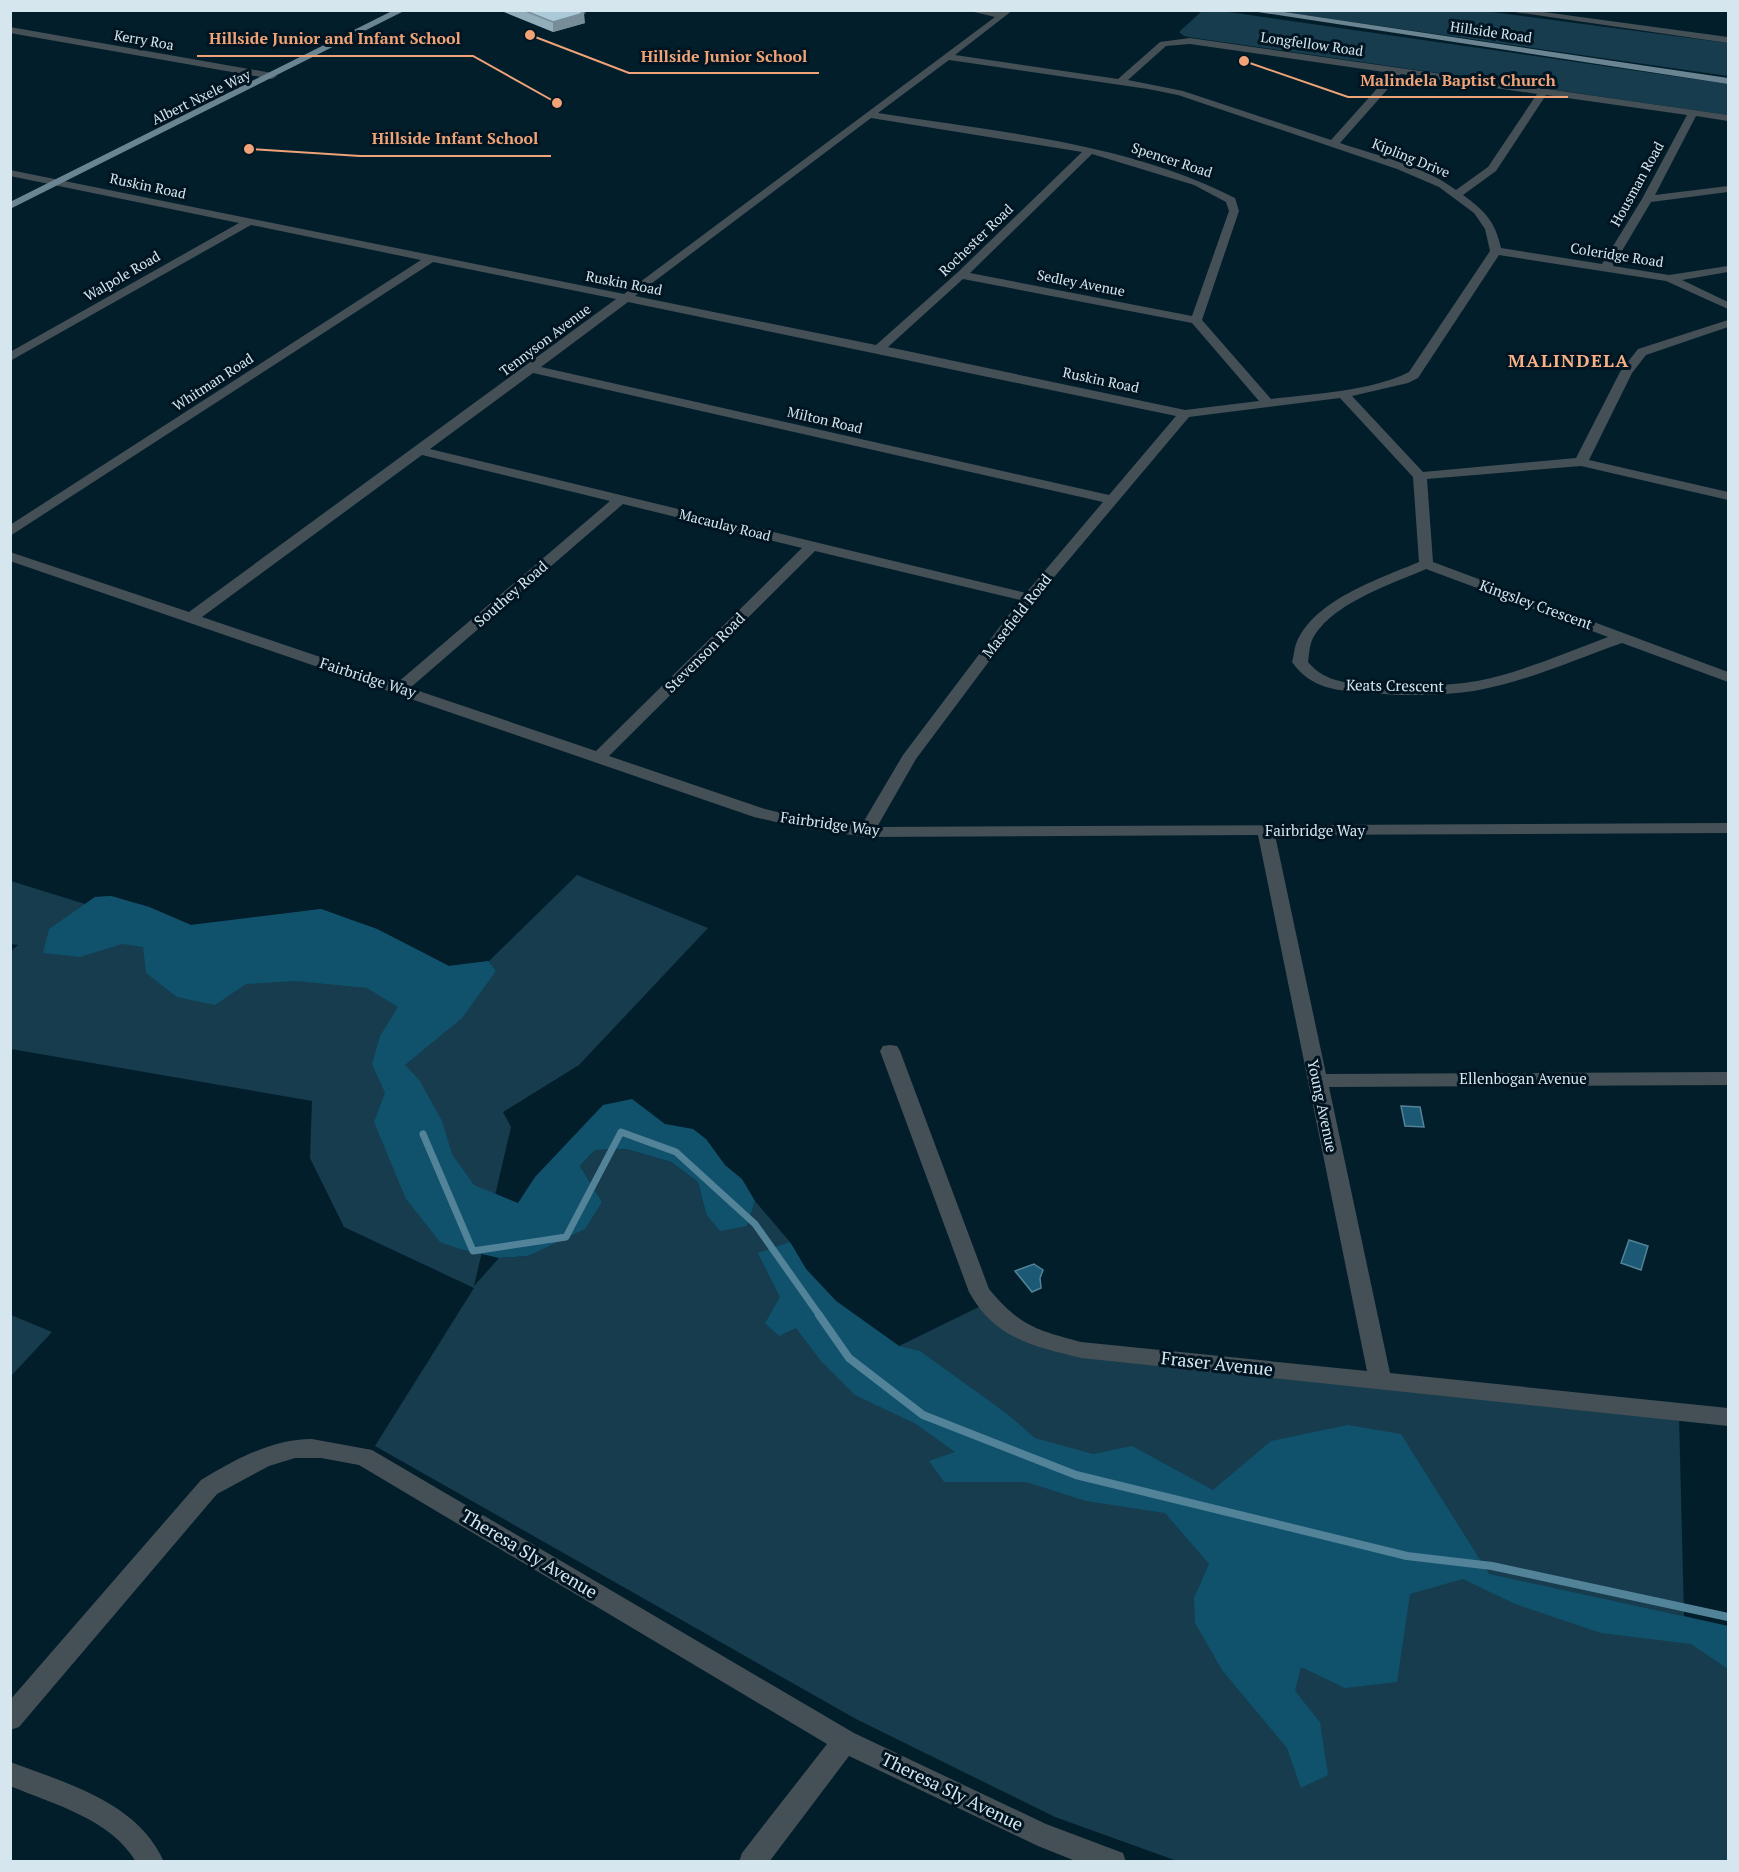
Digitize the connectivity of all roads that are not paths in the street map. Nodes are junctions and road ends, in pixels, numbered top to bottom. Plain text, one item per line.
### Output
1 (402, 10) edge
2 (970, 10) edge
3 (1250, 10) edge
4 (1505, 10) edge
5 (1612, 10) edge
6 (1006, 13) edge
7 (1603, 23) junction
8 (10, 30) edge
9 (1728, 40) edge
10 (948, 57) junction
11 (1399, 70) junction
12 (272, 76) junction
13 (1728, 81) edge
14 (1120, 82) junction
15 (1543, 92) junction
16 (1693, 113) junction
17 (868, 115) junction
18 (1728, 118) edge
19 (1333, 144) junction
20 (1090, 150) junction
21 (10, 173) edge
22 (58, 183) junction
23 (1728, 189) edge
24 (1457, 194) junction
25 (1647, 199) junction
26 (10, 207) edge
27 (248, 222) junction
28 (1496, 251) junction
29 (431, 258) junction
30 (1728, 268) edge
31 (1605, 269) junction
32 (961, 275) junction
33 (1669, 278) junction
34 (626, 298) junction
35 (1728, 306) edge
36 (1196, 320) junction
37 (1728, 323) edge
38 (879, 349) junction
39 (10, 357) edge
40 (531, 369) junction
41 (1343, 394) junction
42 (1267, 402) junction
43 (1185, 414) junction
44 (421, 451) junction
45 (1581, 462) junction
46 (1420, 476) junction
47 (1728, 496) edge
48 (622, 498) junction
49 (1113, 500) junction
50 (10, 532) edge
51 (811, 547) junction
52 (10, 556) edge
53 (1426, 564) junction
54 (1029, 598) junction
55 (190, 619) junction
56 (1623, 637) junction
57 (1728, 677) edge
58 (400, 689) junction
59 (598, 758) junction
60 (1728, 828) edge
61 (1266, 831) junction
62 (866, 832) junction
63 (890, 1051) dead end
64 (1728, 1078) edge
65 (1317, 1081) junction
66 (1380, 1380) junction
67 (1728, 1417) edge
68 (10, 1719) edge
69 (845, 1741) junction
70 (10, 1774) edge
71 (152, 1862) edge
72 (752, 1862) edge
73 (1113, 1862) edge

1 - 12 main road, Albert Nxele Way
2 - 6 street
3 - 13 main road, Hillside Road
4 - 7 street
5 - 7 street
6 - 10 street, Tennyson Avenue
7 - 9 street
8 - 12 street, Kerry Roa
10 - 14 street, Kipling Drive
10 - 17 street, Tennyson Avenue
11 - 14 street, Longfellow Road
11 - 15 street, Longfellow Road
11 - 19 street
12 - 22 main road, Albert Nxele Way
14 - 19 street, Kipling Drive
15 - 16 street, Longfellow Road
15 - 24 street
16 - 18 street, Longfellow Road
16 - 25 street, Housman Road
17 - 20 street, Spencer Road
17 - 34 street, Tennyson Avenue
19 - 24 street, Kipling Drive
20 - 32 street, Rochester Road
20 - 36 street, Spencer Road
21 - 22 street, Ruskin Road
22 - 26 main road, Albert Nxele Way
22 - 27 street, Ruskin Road
23 - 25 street
24 - 28 street, Kipling Drive
25 - 31 street, Housman Road
27 - 29 street, Ruskin Road
27 - 39 street, Walpole Road
28 - 31 street, Coleridge Road
28 - 41 street
29 - 34 street, Ruskin Road
29 - 50 street, Whitman Road
30 - 33 street
31 - 33 street, Coleridge Road
32 - 36 street, Sedley Avenue
32 - 38 street, Rochester Road
33 - 35 street, Coleridge Road
34 - 38 street, Ruskin Road
34 - 40 street, Tennyson Avenue
36 - 42 street
37 - 45 street
38 - 43 street, Ruskin Road
40 - 44 street, Tennyson Avenue
40 - 49 street, Milton Road
41 - 42 street
41 - 46 street
42 - 43 street
43 - 49 street, Masefield Road
44 - 48 street, Macaulay Road
44 - 55 street, Tennyson Avenue
45 - 46 street
45 - 47 street
46 - 53 street
48 - 51 street, Macaulay Road
48 - 58 street, Southey Road
49 - 54 street, Masefield Road
51 - 54 street, Macaulay Road
51 - 59 street, Stevenson Road
52 - 55 street, Fairbridge Way
53 - 56 street, Kingsley Crescent
53 - 56 street, Keats Crescent
54 - 62 street, Masefield Road
55 - 58 street, Fairbridge Way
56 - 57 street, Kingsley Crescent
58 - 59 street, Fairbridge Way
59 - 62 street, Fairbridge Way
60 - 61 street, Fairbridge Way
61 - 62 street, Fairbridge Way
61 - 65 street, Young Avenue
63 - 66 street, Fraser Avenue
64 - 65 street, Ellenbogan Avenue
65 - 66 street, Young Avenue
66 - 67 street, Fraser Avenue
68 - 69 street, Theresa Sly Avenue
69 - 72 street
69 - 73 street, Theresa Sly Avenue
70 - 71 street

